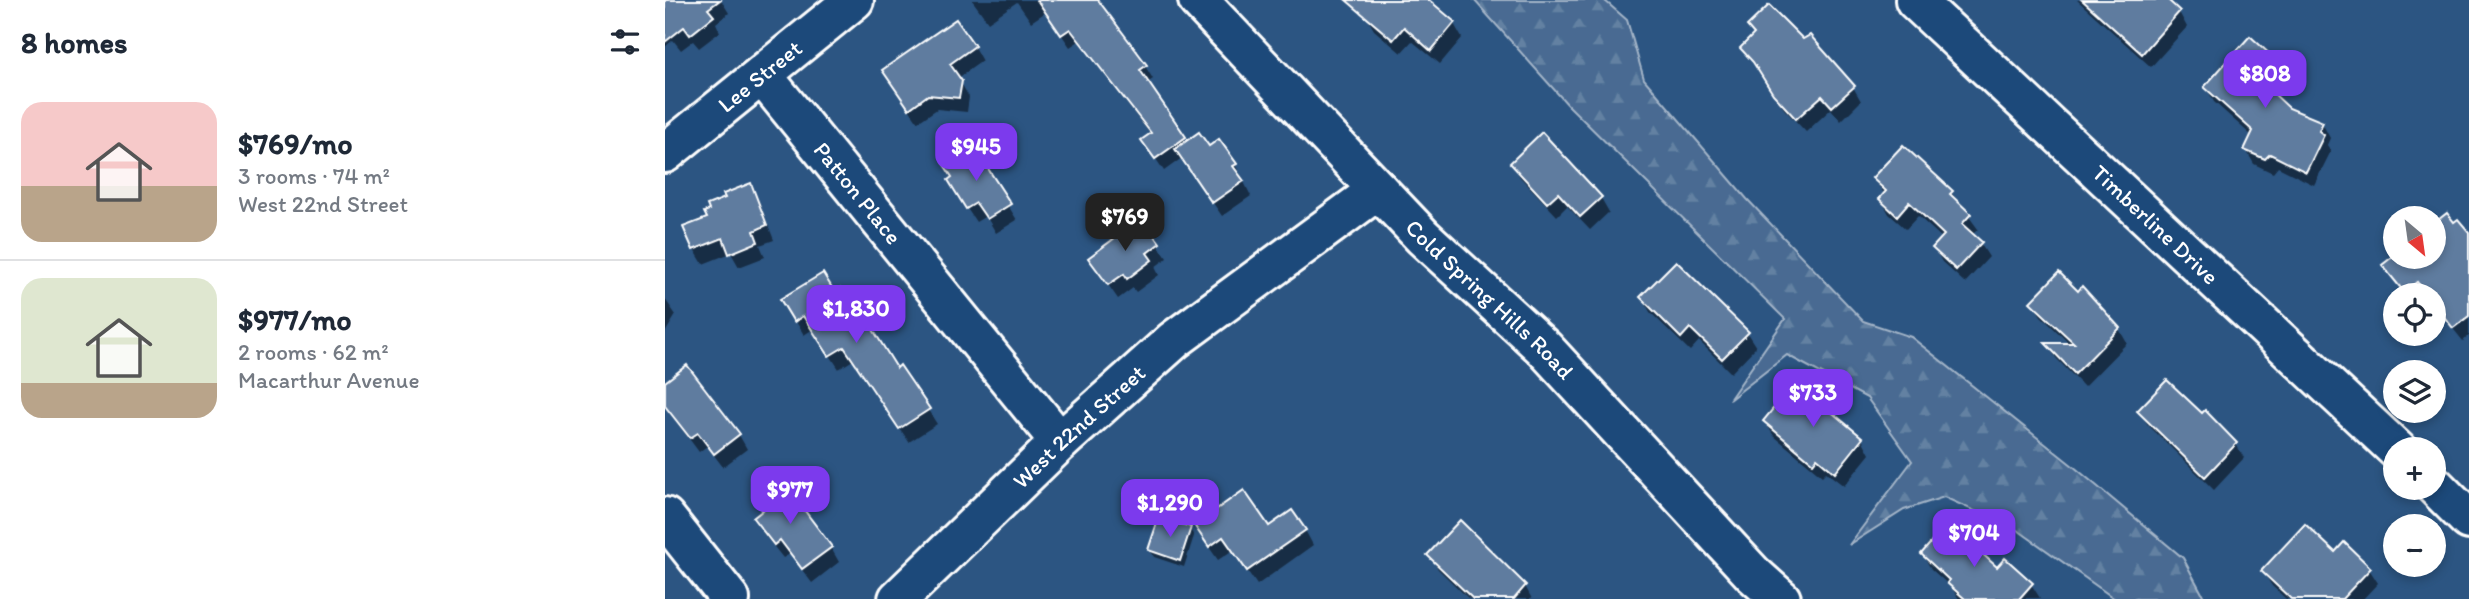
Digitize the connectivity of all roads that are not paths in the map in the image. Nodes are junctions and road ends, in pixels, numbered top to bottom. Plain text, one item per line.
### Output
1 (854, 0) edge
2 (1198, 0) edge
3 (1915, 0) edge
4 (762, 75) junction
5 (665, 153) edge
6 (1378, 190) junction
7 (2383, 437) edge
8 (1060, 442) junction
9 (2446, 497) edge
10 (665, 517) edge
11 (2469, 520) edge
12 (730, 599) edge
13 (898, 599) edge
14 (1781, 599) edge

1 - 4 street, Lee Street
2 - 6 street, Cold Spring Hills Road
3 - 7 street, Timberline Drive
4 - 5 street, Lee Street
4 - 8 street, Patton Place
6 - 8 street, West 22nd Street
6 - 14 street, Cold Spring Hills Road
8 - 13 street, West 22nd Street
9 - 11 street
10 - 12 street

